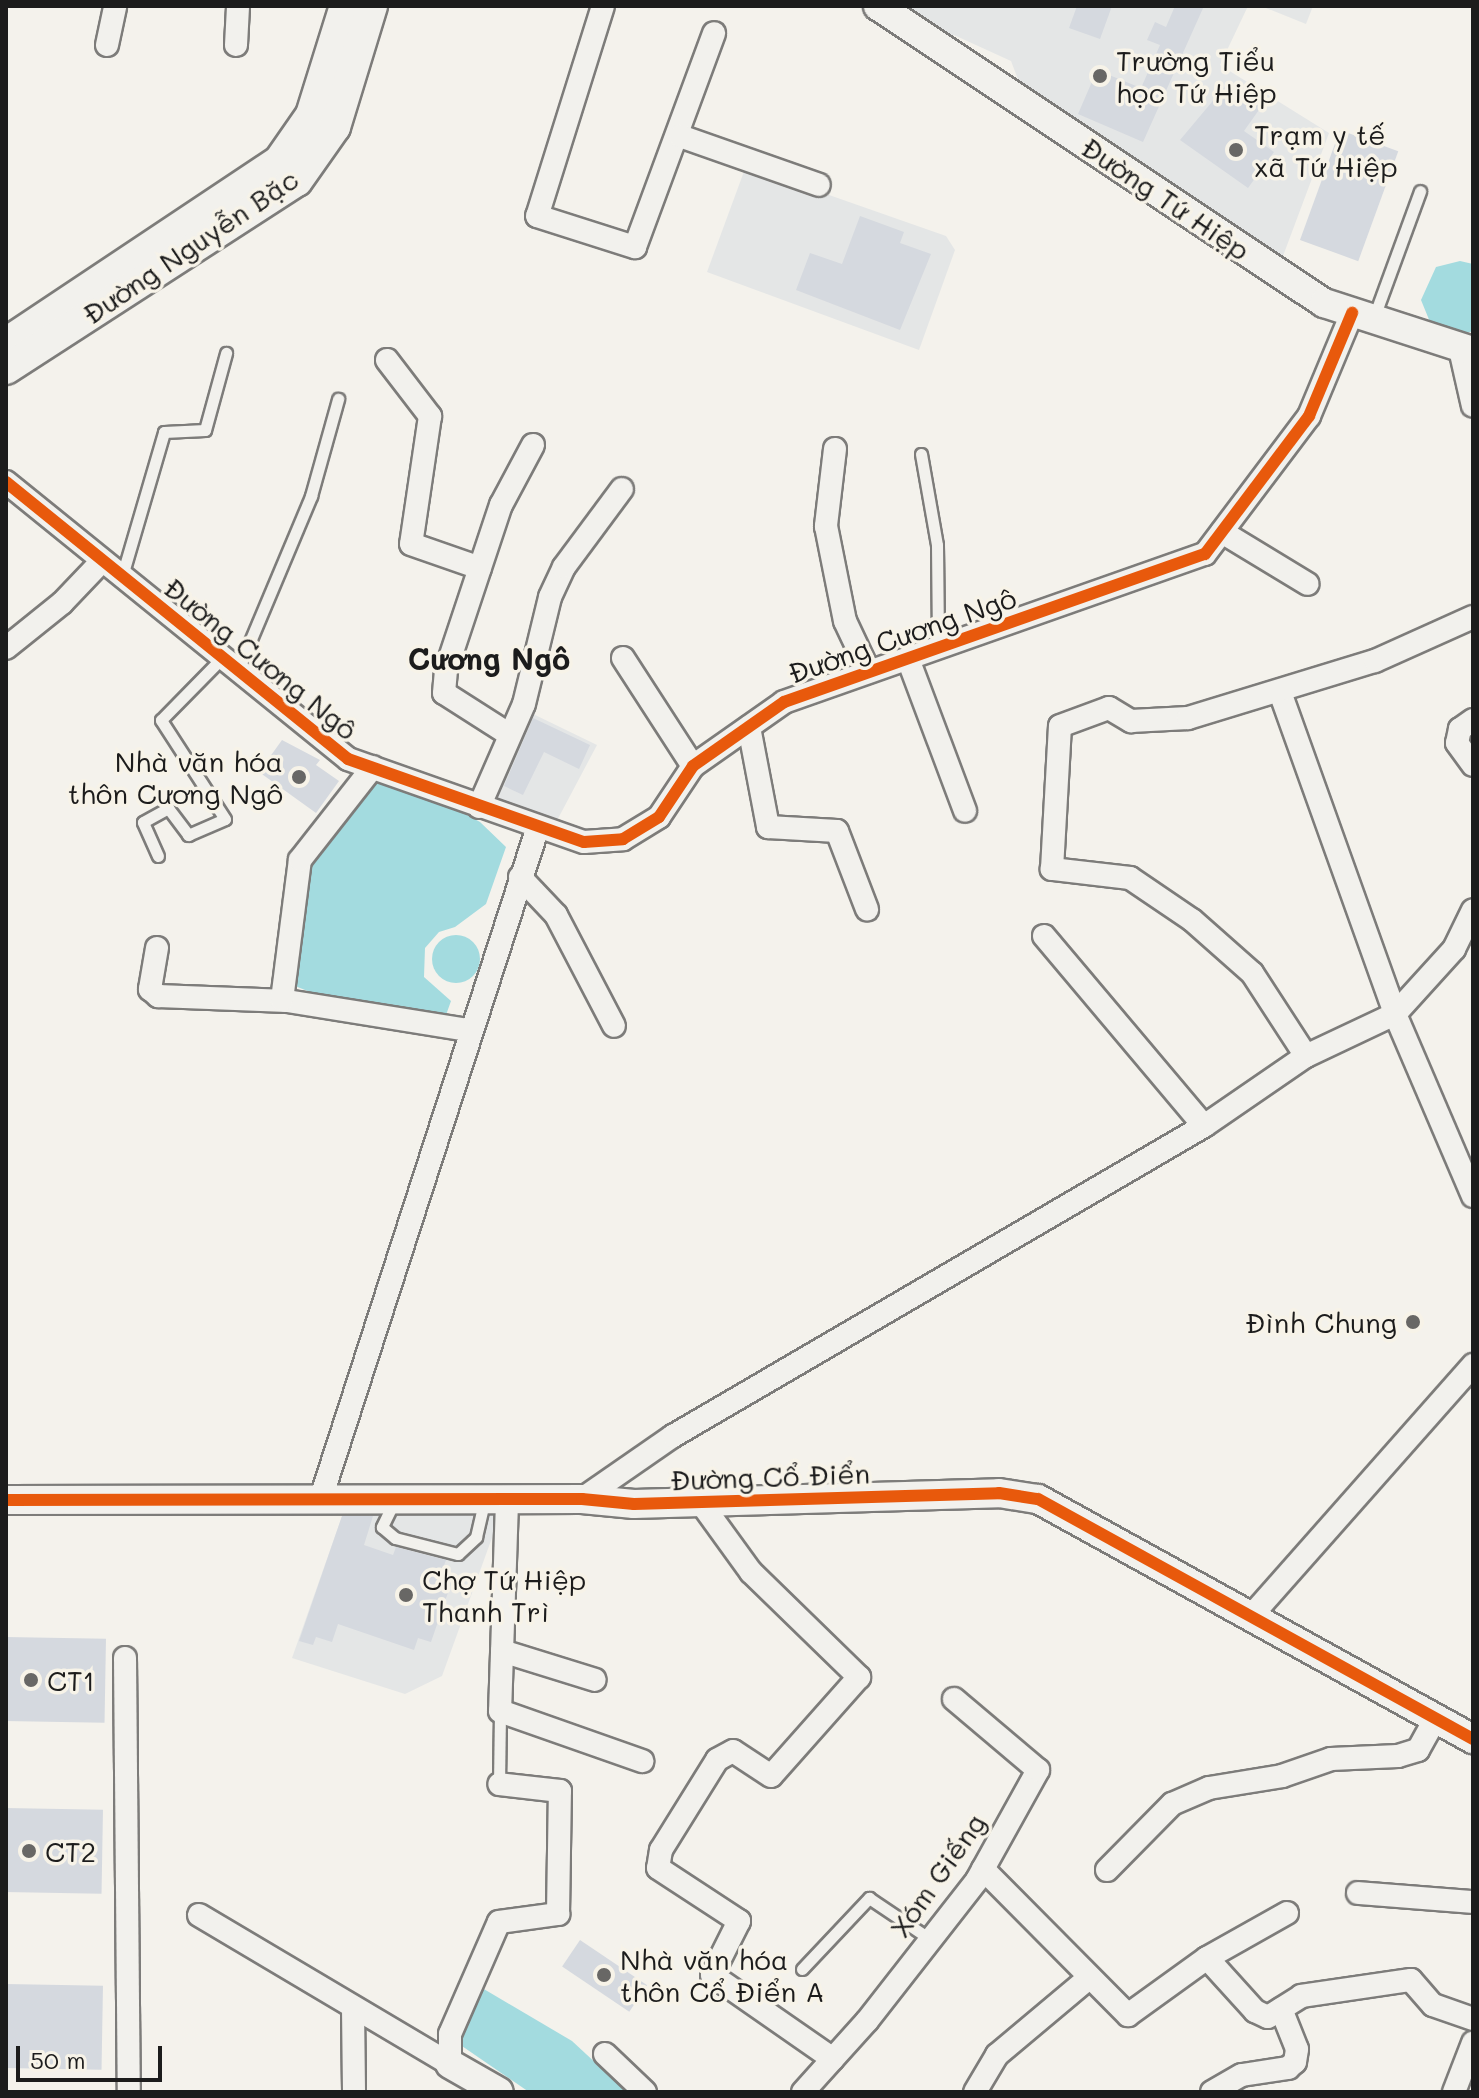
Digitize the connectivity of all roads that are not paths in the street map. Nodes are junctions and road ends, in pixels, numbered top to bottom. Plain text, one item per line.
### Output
1 (115, 6) edge
2 (238, 6) edge
3 (345, 6) edge
4 (372, 6) edge
5 (603, 6) edge
6 (878, 6) edge
7 (714, 33) dead end
8 (107, 45) dead end
9 (236, 45) dead end
10 (680, 136) junction
11 (309, 141) junction
12 (819, 185) dead end
13 (1420, 191) dead end
14 (1362, 317) junction
15 (6, 343) edge
16 (1467, 350) edge
17 (226, 353) dead end
18 (387, 360) dead end
19 (6, 369) edge
20 (338, 399) dead end
21 (1473, 406) edge
22 (533, 445) dead end
23 (835, 449) dead end
24 (921, 454) dead end
25 (6, 482) edge
26 (622, 489) dead end
27 (1222, 532) junction
28 (102, 561) junction
29 (480, 568) junction
30 (121, 577) junction
31 (1308, 584) dead end
32 (1473, 617) edge
33 (6, 648) edge
34 (938, 648) junction
35 (623, 658) dead end
36 (908, 659) junction
37 (230, 664) junction
38 (869, 672) junction
39 (1280, 692) junction
40 (1473, 720) edge
41 (749, 727) junction
42 (510, 735) junction
43 (1473, 765) edge
44 (693, 766) junction
45 (373, 767) junction
46 (479, 807) junction
47 (965, 811) dead end
48 (538, 827) junction
49 (158, 856) dead end
50 (520, 877) junction
51 (867, 909) dead end
52 (1473, 910) edge
53 (1044, 936) dead end
54 (157, 948) dead end
55 (1464, 953) edge
56 (282, 1000) junction
57 (1395, 1014) junction
58 (614, 1026) dead end
59 (469, 1030) junction
60 (1306, 1056) junction
61 (1204, 1126) junction
62 (1473, 1196) edge
63 (1473, 1365) edge
64 (582, 1499) junction
65 (6, 1500) edge
66 (320, 1501) junction
67 (394, 1502) junction
68 (495, 1502) junction
69 (701, 1503) junction
70 (1252, 1615) junction
71 (502, 1651) junction
72 (125, 1658) dead end
73 (595, 1680) dead end
74 (954, 1699) dead end
75 (500, 1711) junction
76 (1436, 1718) junction
77 (1473, 1739) edge
78 (642, 1761) dead end
79 (499, 1784) joint
80 (983, 1869) junction
81 (1107, 1870) dead end
82 (1358, 1893) dead end
83 (1473, 1902) edge
84 (1287, 1913) dead end
85 (199, 1915) dead end
86 (930, 1939) junction
87 (1207, 1958) junction
88 (802, 1969) dead end
89 (1090, 1977) junction
90 (353, 2008) junction
91 (1281, 2009) junction
92 (1473, 2019) edge
93 (1473, 2043) edge
94 (605, 2054) dead end
95 (833, 2059) junction
96 (450, 2064) junction
97 (129, 2092) edge
98 (354, 2092) edge
99 (499, 2092) edge
100 (645, 2092) edge
101 (803, 2092) edge
102 (975, 2092) edge
103 (1212, 2092) edge
104 (1454, 2092) edge

1 - 8 street
2 - 9 street
3 - 11 main road, Đường Nguyễn Bặc
4 - 11 main road, Đường Nguyễn Bặc
5 - 10 street
6 - 14 street, Đường Tứ Hiệp
7 - 10 street
10 - 12 street
11 - 15 main road, Đường Nguyễn Bặc
11 - 19 main road, Đường Nguyễn Bặc
13 - 14 lane
14 - 16 street, Đường Tứ Hiệp
14 - 27 street, Đường Cương Ngô
16 - 21 street
17 - 30 lane, Đường Cương Ngô
18 - 29 street
20 - 37 lane, Đường Cương Ngô
22 - 29 street
23 - 38 street
24 - 34 lane
25 - 28 street, Đường Cương Ngô
26 - 42 street
27 - 31 street
27 - 34 street, Đường Cương Ngô
28 - 30 street, Đường Cương Ngô
28 - 33 street
29 - 42 street
30 - 37 street, Đường Cương Ngô
32 - 39 street
34 - 36 street, Đường Cương Ngô
35 - 44 street
36 - 38 street, Đường Cương Ngô
36 - 47 street
37 - 45 street, Đường Cương Ngô
37 - 49 lane, Đường Cương Ngô
38 - 41 street, Đường Cương Ngô
39 - 57 street
39 - 60 street
40 - 43 street
41 - 44 street, Đường Cương Ngô
41 - 51 street
42 - 46 street
44 - 48 street, Đường Cương Ngô
45 - 46 street, Đường Cương Ngô
45 - 56 street
46 - 48 street, Đường Cương Ngô
48 - 50 street
50 - 58 street
50 - 59 street
52 - 55 street
53 - 61 street
54 - 56 street
55 - 57 street
56 - 59 street
57 - 60 street
57 - 62 street
59 - 66 street
60 - 61 street
61 - 64 street
63 - 70 street
64 - 68 street, Đường Cổ Điển
64 - 69 street, Đường Cổ Điển
65 - 66 street, Đường Cổ Điển
66 - 67 street, Đường Cổ Điển
67 - 68 street, Đường Cổ Điển
67 - 68 lane
68 - 71 street
69 - 70 street, Đường Cổ Điển
69 - 95 street
70 - 76 street, Đường Cổ Điển
71 - 73 street
71 - 75 street
72 - 97 street
74 - 80 street, Xóm Giếng
75 - 78 street
75 - 79 lane
76 - 77 street, Đường Cổ Điển
76 - 81 street
79 - 96 street
80 - 86 street, Xóm Giếng
80 - 89 street
82 - 83 street
84 - 87 street
85 - 90 street
86 - 88 lane
86 - 95 street, Xóm Giếng
87 - 89 street
87 - 91 street
89 - 102 street
90 - 96 street
90 - 98 street
91 - 92 street
91 - 103 street
93 - 104 street
94 - 100 street
95 - 101 street, Xóm Giếng
96 - 99 street

